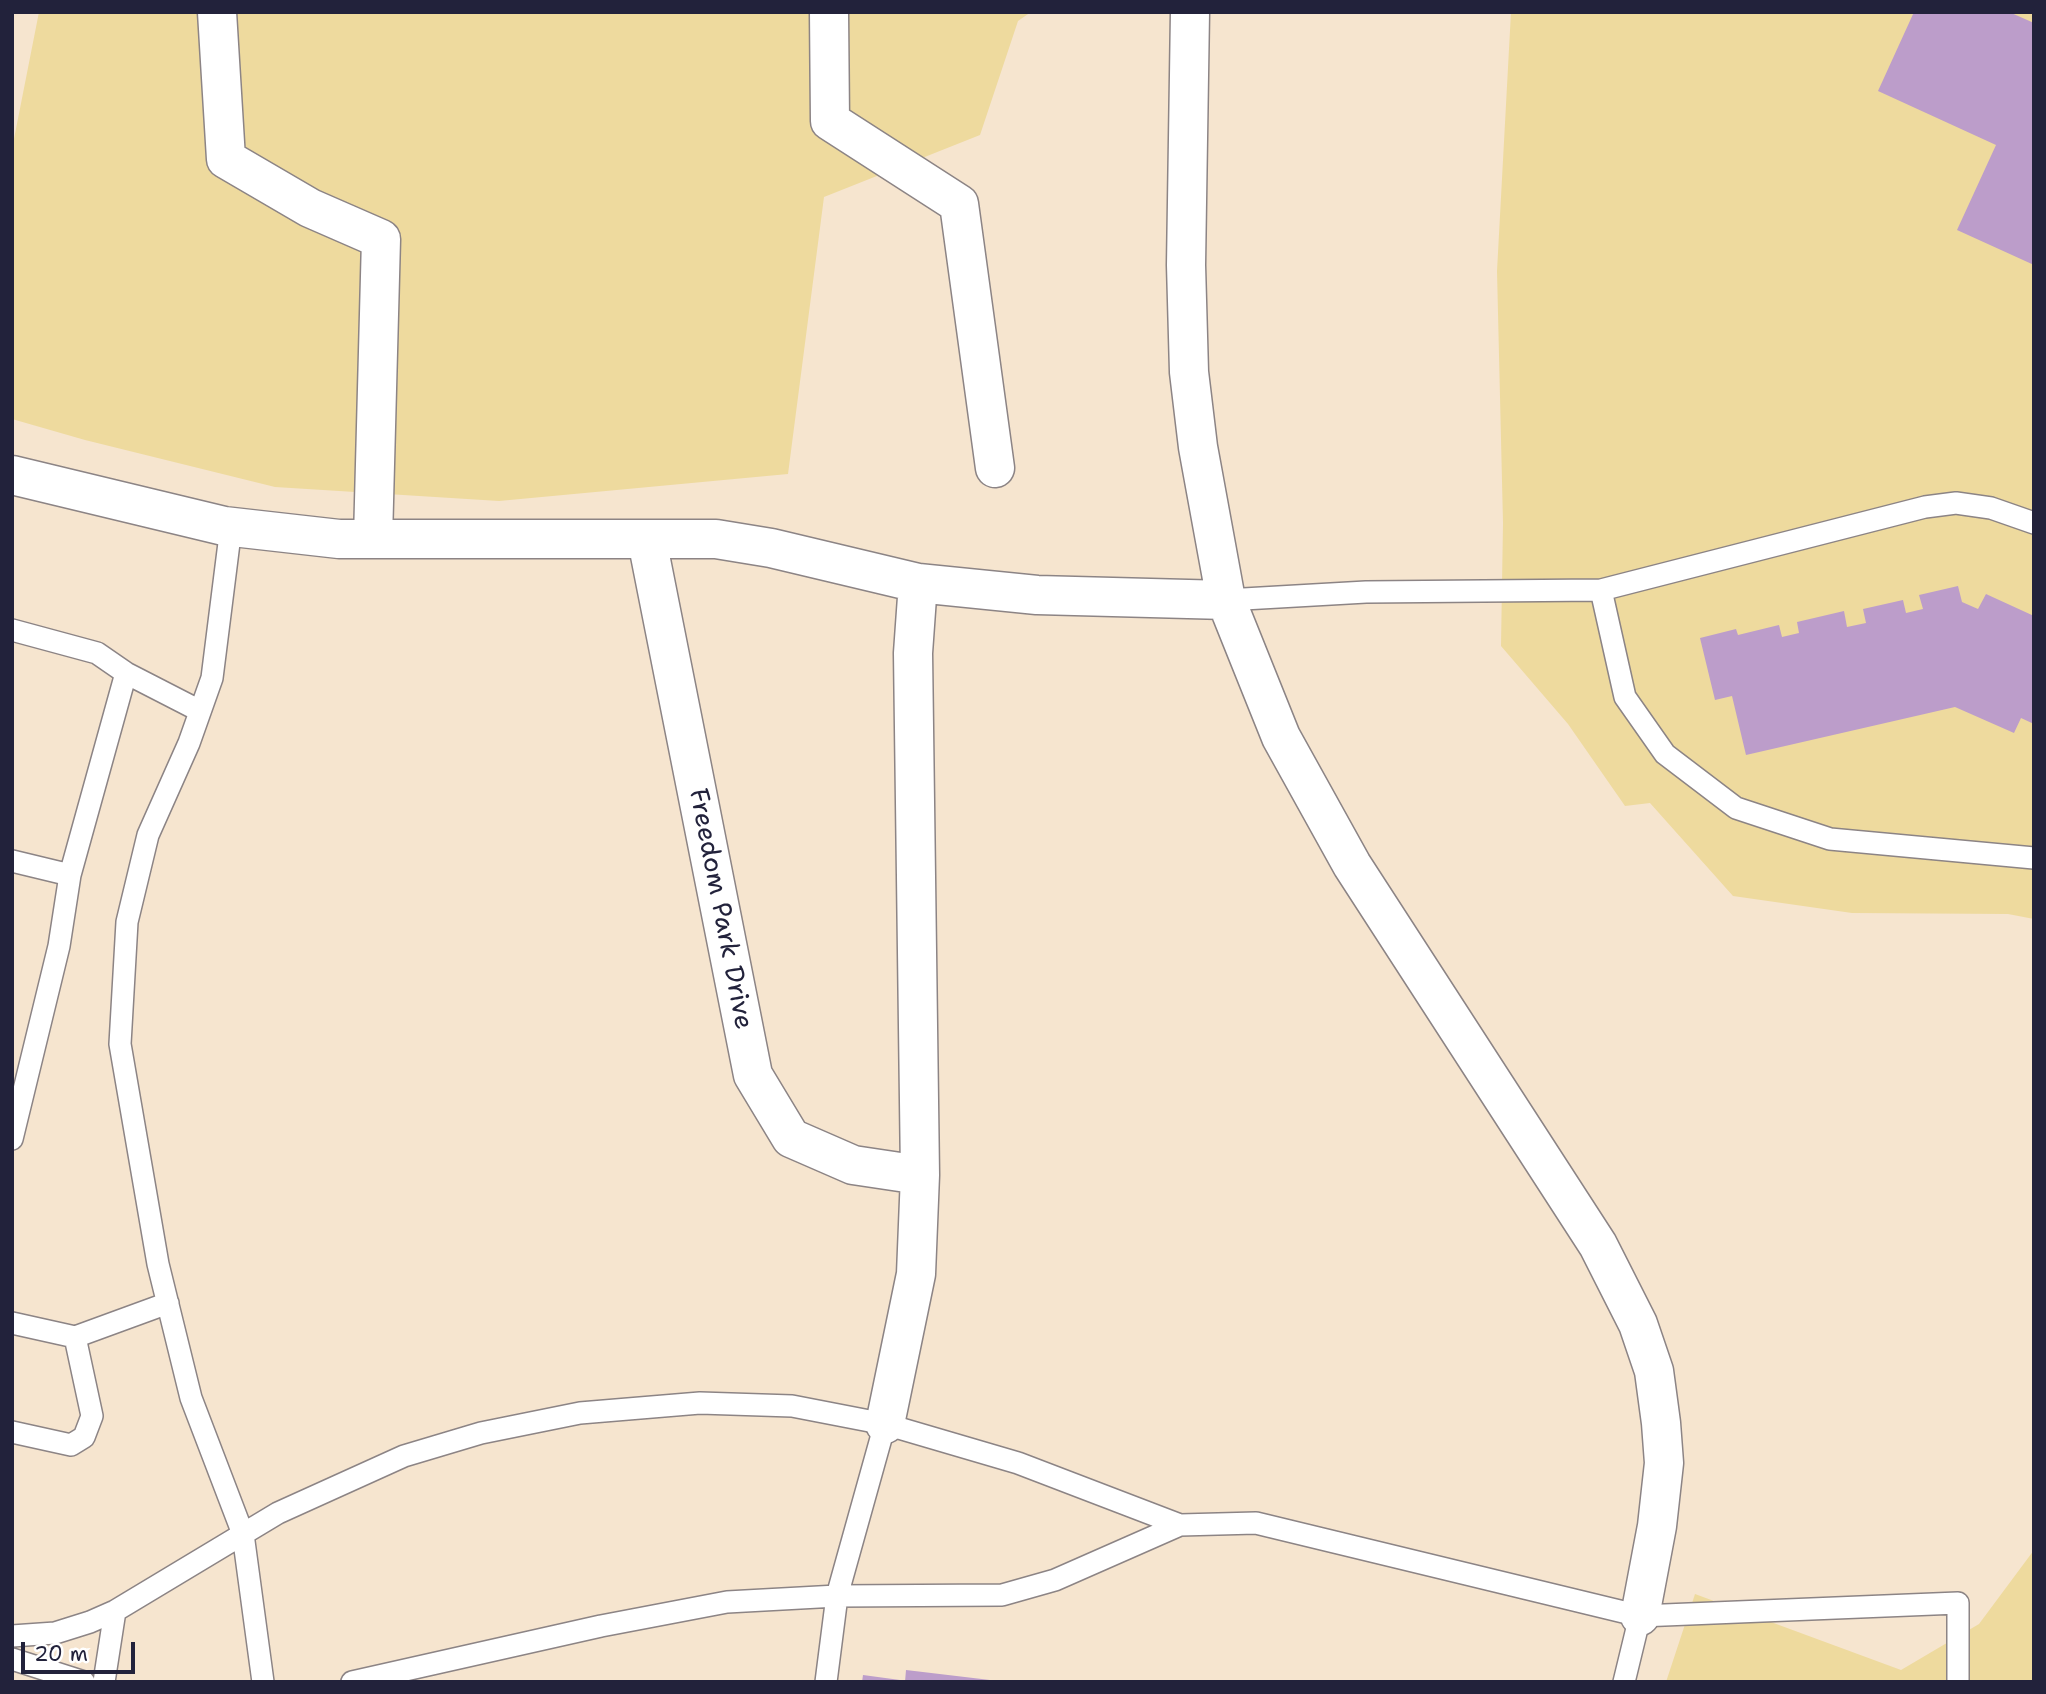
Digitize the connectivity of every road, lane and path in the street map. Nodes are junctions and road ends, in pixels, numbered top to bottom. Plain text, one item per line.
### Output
1 (217, 12) edge
2 (829, 12) edge
3 (1190, 12) edge
4 (995, 468) dead end
5 (12, 475) edge
6 (2034, 523) edge
7 (231, 527) junction
8 (373, 539) junction
9 (646, 540) junction
10 (918, 583) junction
11 (1601, 590) junction
12 (1226, 600) junction
13 (12, 630) edge
14 (126, 673) junction
15 (200, 711) junction
16 (2034, 858) edge
17 (12, 861) edge
18 (70, 875) junction
19 (12, 1139) edge
20 (920, 1175) junction
21 (168, 1303) junction
22 (12, 1323) edge
23 (75, 1337) junction
24 (885, 1424) junction
25 (12, 1432) edge
26 (1180, 1525) junction
27 (243, 1534) junction
28 (837, 1595) junction
29 (115, 1611) junction
30 (1640, 1616) junction
31 (12, 1636) edge
32 (12, 1659) edge
33 (84, 1682) edge
34 (104, 1682) edge
35 (264, 1682) edge
36 (352, 1682) edge
37 (826, 1682) edge
38 (1624, 1682) edge
39 (1958, 1682) edge

1 - 8 street
2 - 4 street
3 - 12 street
5 - 7 street
6 - 11 lane
7 - 8 street
7 - 15 lane
8 - 9 street
9 - 10 street
9 - 20 street, Freedom Park Drive
10 - 12 street
10 - 20 street
11 - 12 lane
11 - 16 lane
12 - 30 street
13 - 14 lane
14 - 15 lane
14 - 18 lane
15 - 21 lane
17 - 18 lane
18 - 19 lane
20 - 24 street
21 - 23 lane
21 - 27 lane
22 - 23 lane
23 - 25 lane
24 - 26 lane
24 - 27 lane
24 - 28 lane
26 - 28 lane
26 - 30 lane
27 - 29 lane
27 - 35 lane
28 - 36 lane
28 - 37 lane
29 - 31 lane
29 - 34 lane
30 - 38 lane
30 - 39 lane
32 - 33 lane

